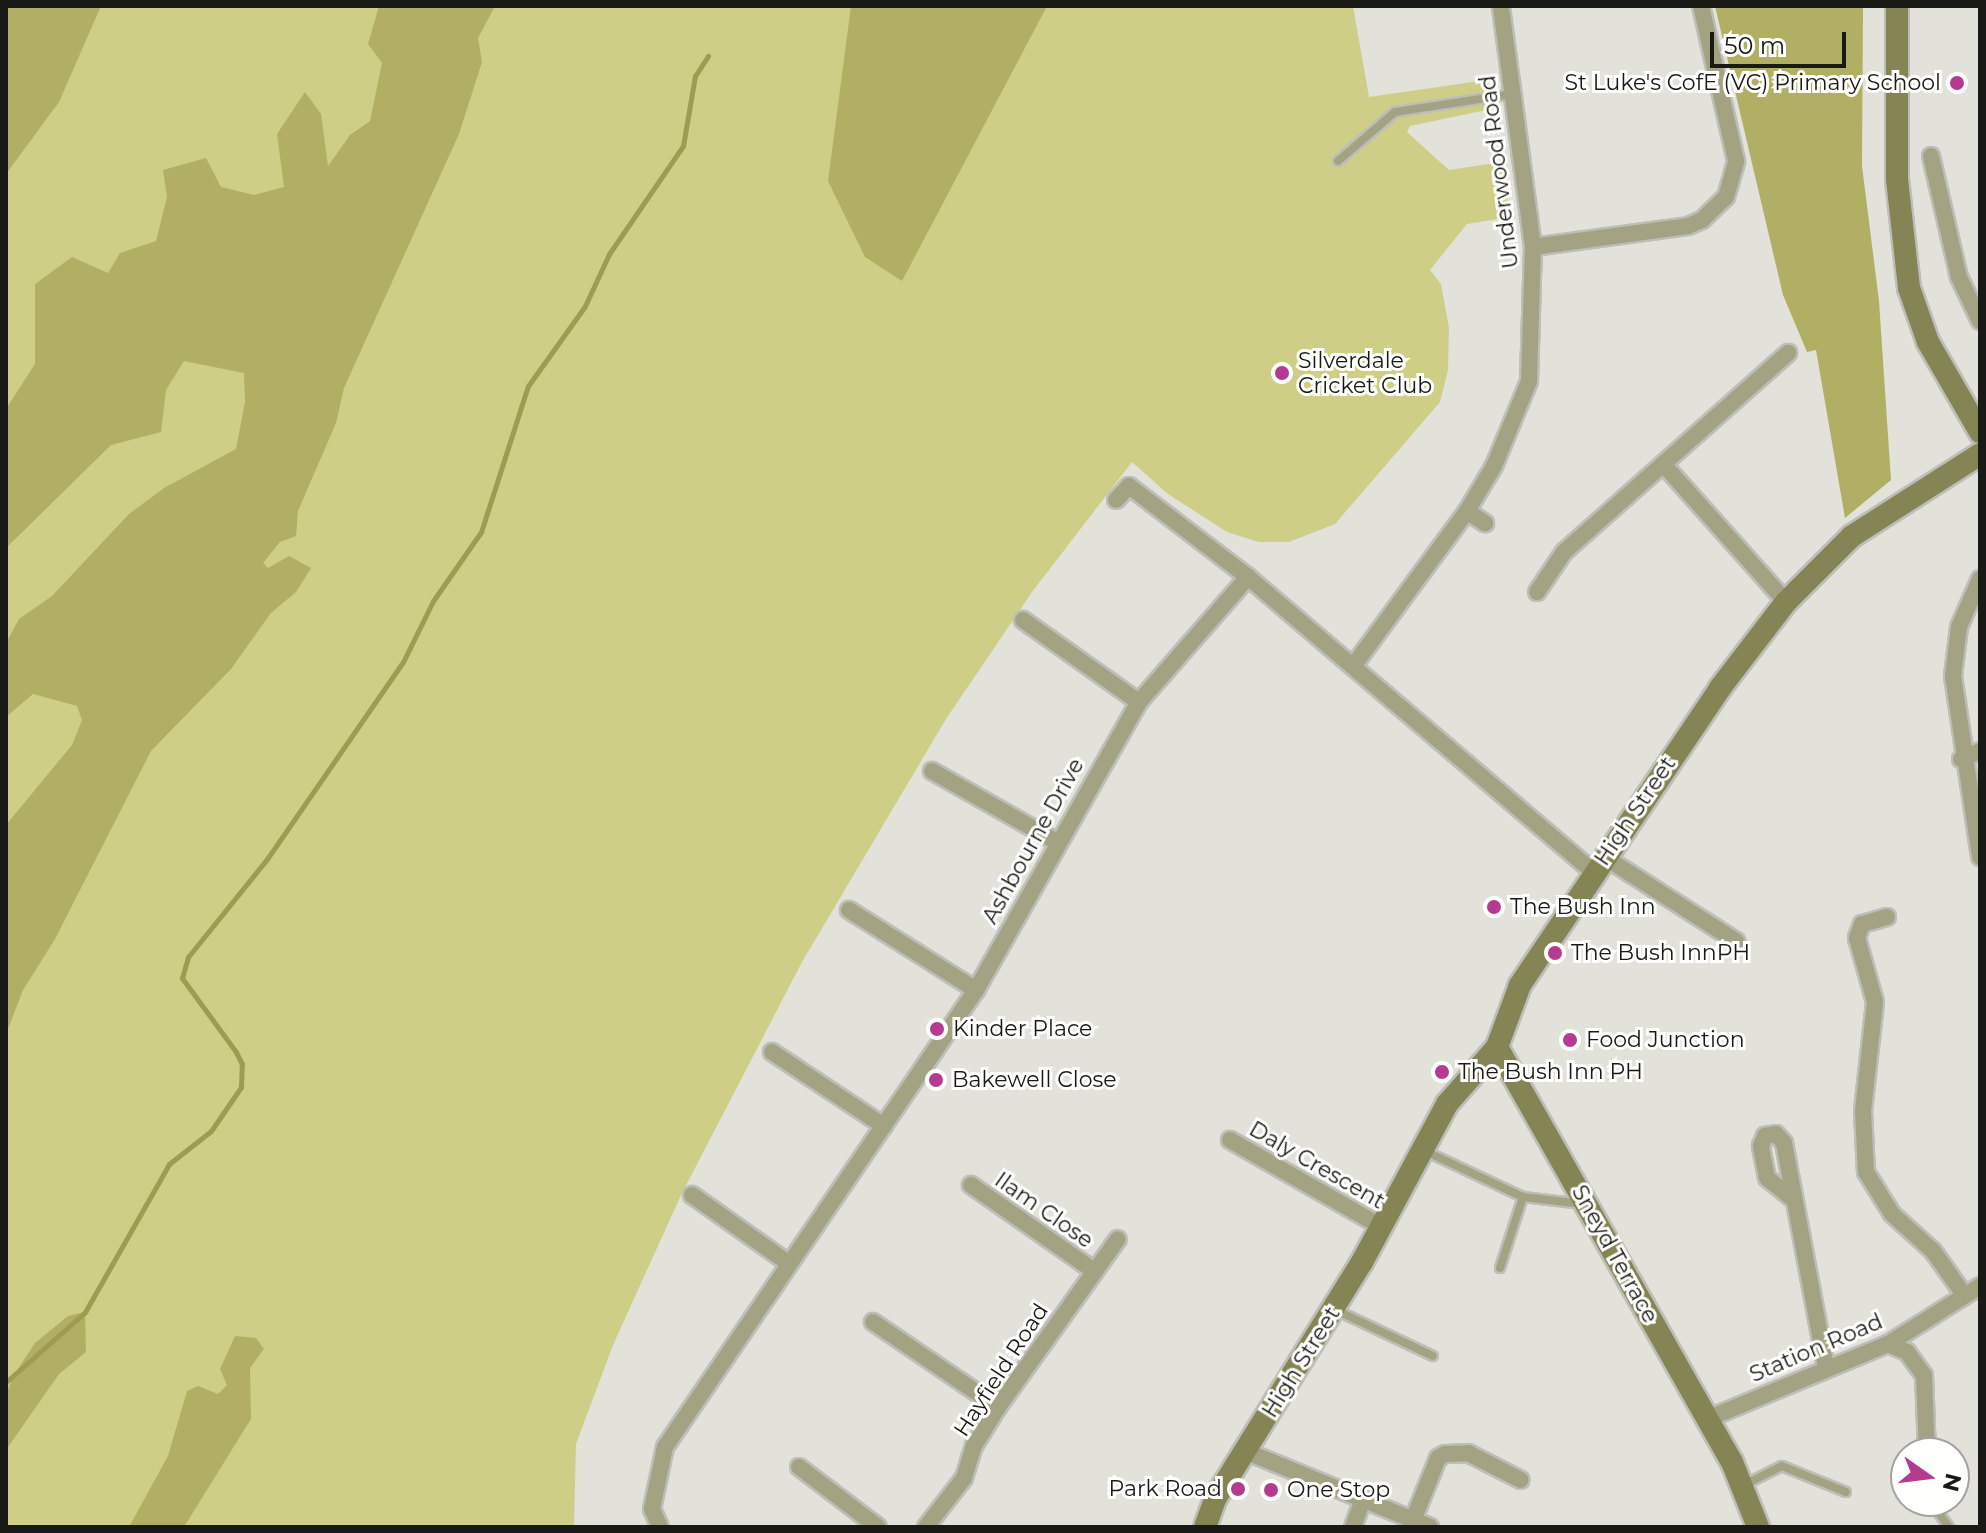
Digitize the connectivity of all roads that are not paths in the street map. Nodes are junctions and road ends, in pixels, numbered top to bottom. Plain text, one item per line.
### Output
1 (1501, 6) edge
2 (1701, 6) edge
3 (1897, 6) edge
4 (1512, 94) junction
5 (1931, 156) dead end
6 (1338, 161) dead end
7 (1533, 247) junction
8 (1980, 321) edge
9 (1788, 353) dead end
10 (1980, 432) edge
11 (1980, 454) edge
12 (1664, 465) junction
13 (1116, 500) dead end
14 (1467, 511) junction
15 (1485, 523) dead end
16 (1248, 577) junction
17 (1980, 579) edge
18 (1537, 592) dead end
19 (1786, 602) junction
20 (1023, 620) dead end
21 (1354, 665) junction
22 (1139, 702) junction
23 (1980, 751) edge
24 (1961, 759) junction
25 (932, 771) dead end
26 (1055, 841) junction
27 (1980, 857) edge
28 (1598, 864) junction
29 (849, 910) dead end
30 (1887, 917) dead end
31 (1736, 941) dead end
32 (976, 990) junction
33 (1497, 1047) junction
34 (772, 1052) dead end
35 (884, 1126) junction
36 (1230, 1140) dead end
37 (1423, 1150) junction
38 (971, 1185) dead end
39 (692, 1195) dead end
40 (1523, 1197) junction
41 (1793, 1199) dead end
42 (1588, 1205) junction
43 (1382, 1227) junction
44 (1118, 1239) dead end
45 (788, 1263) junction
46 (1500, 1268) dead end
47 (1093, 1270) junction
48 (1980, 1286) edge
49 (1965, 1296) junction
50 (1334, 1309) junction
51 (873, 1322) dead end
52 (1888, 1344) junction
53 (1433, 1356) dead end
54 (1826, 1368) junction
55 (998, 1407) junction
56 (1707, 1419) junction
57 (1926, 1437) edge
58 (1245, 1451) junction
59 (799, 1467) dead end
60 (1521, 1480) dead end
61 (1742, 1487) junction
62 (1846, 1492) dead end
63 (1363, 1499) junction
64 (1413, 1520) junction
65 (660, 1527) edge
66 (878, 1527) edge
67 (926, 1527) edge
68 (1205, 1527) edge
69 (1353, 1527) edge
70 (1430, 1527) edge
71 (1758, 1527) edge

1 - 4 street, Underwood Road
2 - 7 street
3 - 10 main road
4 - 6 lane
4 - 7 street, Underwood Road
5 - 8 street
7 - 14 street, Underwood Road
9 - 12 street
11 - 19 main road, High Street
12 - 18 street
12 - 19 street
13 - 16 street
14 - 15 street
14 - 21 street, Underwood Road
16 - 21 street
16 - 22 street, Ashbourne Drive
17 - 24 street
19 - 28 main road, High Street
20 - 22 street
21 - 28 street
22 - 26 street, Ashbourne Drive
23 - 24 street
24 - 27 street
25 - 26 street
26 - 32 street, Ashbourne Drive
28 - 31 street
28 - 33 main road, High Street
29 - 32 street
30 - 49 street
32 - 35 street, Ashbourne Drive
33 - 37 main road, High Street
33 - 42 main road, Sneyd Terrace
34 - 35 street
35 - 45 street, Ashbourne Drive
36 - 43 street, Daly Crescent
37 - 40 lane
37 - 43 main road, High Street
38 - 47 street, Ilam Close
39 - 45 street
40 - 42 lane
40 - 46 lane
41 - 54 street
42 - 56 main road, Sneyd Terrace
43 - 50 main road, High Street
44 - 47 street, Hayfield Road
45 - 65 street, Ashbourne Drive
47 - 55 street, Hayfield Road
48 - 49 street, Station Road
49 - 52 street, Station Road
50 - 53 lane
50 - 58 main road, High Street
51 - 55 street
52 - 54 street, Station Road
52 - 57 street
54 - 56 street, Station Road
55 - 67 street, Hayfield Road
56 - 61 main road, Sneyd Terrace
58 - 63 street
58 - 68 main road, High Street
59 - 66 street
60 - 64 street
61 - 62 lane
61 - 71 main road, Sneyd Terrace
63 - 64 street
63 - 69 street
64 - 70 street

